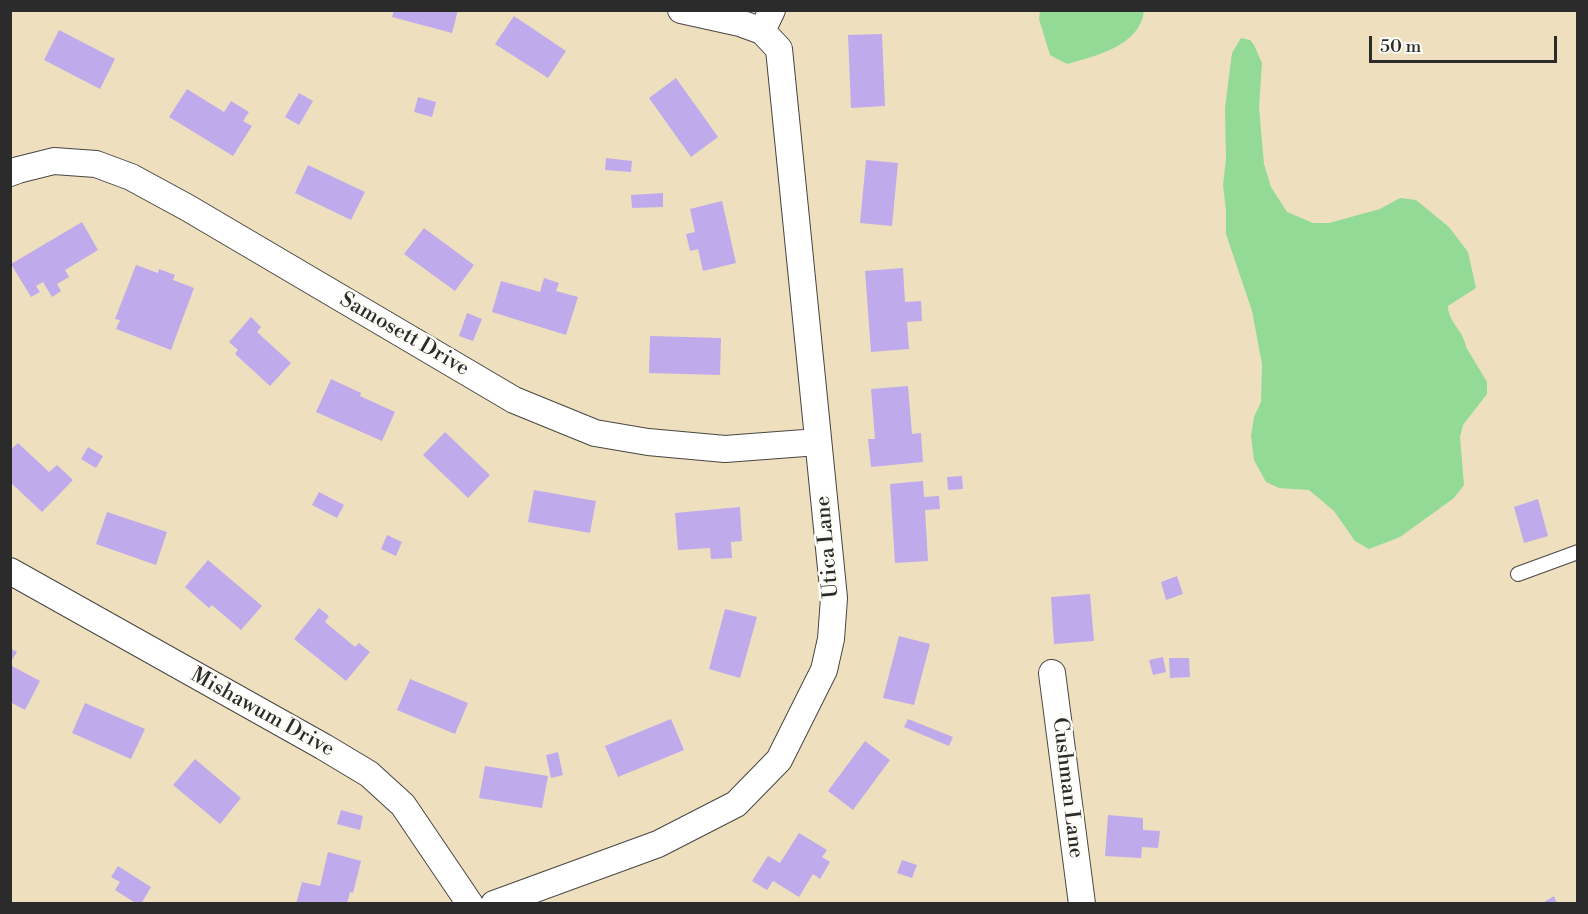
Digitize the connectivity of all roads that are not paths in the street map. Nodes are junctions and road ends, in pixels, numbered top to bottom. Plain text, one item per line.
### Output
1 (681, 10) edge
2 (767, 21) edge
3 (10, 173) edge
4 (818, 442) junction
5 (1578, 552) edge
6 (10, 571) edge
7 (1518, 574) dead end
8 (1052, 673) dead end
9 (470, 903) edge
10 (495, 903) edge
11 (1082, 903) edge

1 - 2 street
2 - 4 street, Utica Lane
3 - 4 street, Samosett Drive
4 - 10 street, Utica Lane
5 - 7 lane
6 - 9 street, Mishawum Drive
8 - 11 street, Cushman Lane

